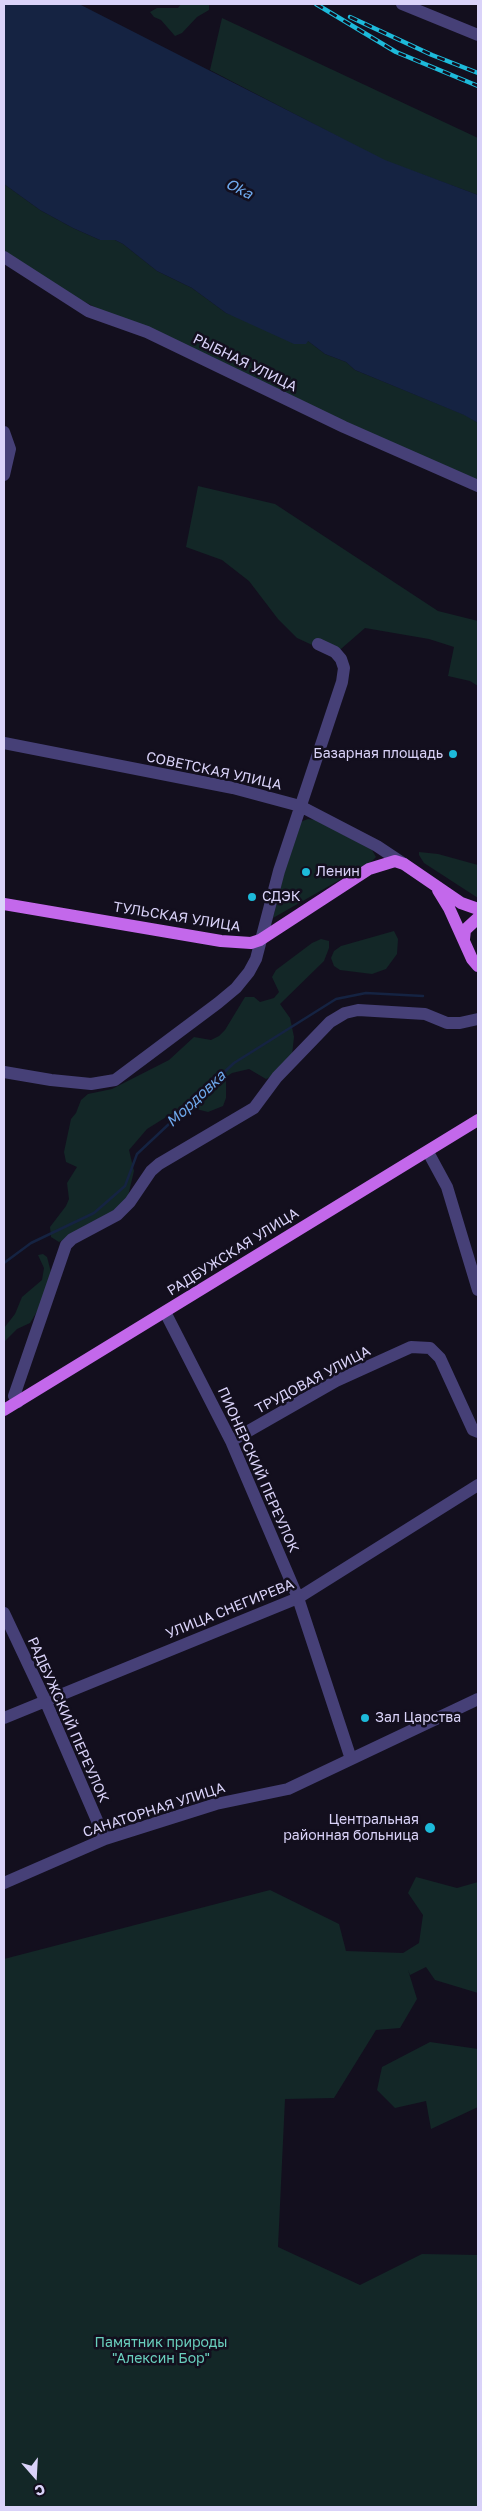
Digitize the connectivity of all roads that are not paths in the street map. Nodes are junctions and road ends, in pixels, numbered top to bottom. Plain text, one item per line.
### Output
1 (402, 4) edge
2 (478, 35) edge
3 (4, 257) edge
4 (4, 432) edge
5 (4, 475) edge
6 (478, 486) edge
7 (318, 644) dead end
8 (4, 743) edge
9 (300, 806) junction
10 (404, 864) junction
11 (436, 886) junction
12 (4, 904) edge
13 (478, 909) edge
14 (478, 918) edge
15 (464, 939) junction
16 (260, 940) junction
17 (478, 966) edge
18 (478, 1019) edge
19 (4, 1072) edge
20 (478, 1120) edge
21 (428, 1152) junction
22 (478, 1290) edge
23 (166, 1312) junction
24 (18, 1402) junction
25 (4, 1410) edge
26 (478, 1432) edge
27 (231, 1441) junction
28 (478, 1485) edge
29 (298, 1598) junction
30 (4, 1613) edge
31 (478, 1699) edge
32 (46, 1700) junction
33 (4, 1718) edge
34 (351, 1758) junction
35 (105, 1839) junction
36 (4, 1883) edge

1 - 2 street
3 - 6 street, РЫБНАЯ УЛИЦА
4 - 5 street
7 - 9 street
8 - 9 street, СОВЕТСКАЯ УЛИЦА
9 - 10 street, СОВЕТСКАЯ УЛИЦА
9 - 16 street
10 - 11 main road
10 - 16 main road, ТУЛЬСКАЯ УЛИЦА
11 - 13 main road
11 - 15 main road
12 - 16 main road, ТУЛЬСКАЯ УЛИЦА
14 - 15 main road
15 - 17 main road
16 - 19 street
18 - 24 street
20 - 21 main road, РАДБУЖСКАЯ УЛИЦА
21 - 22 street
21 - 23 main road, РАДБУЖСКАЯ УЛИЦА
23 - 24 main road, РАДБУЖСКАЯ УЛИЦА
23 - 27 street, ПИОНЕРСКИЙ ПЕРЕУЛОК
24 - 25 main road, РАДБУЖСКАЯ УЛИЦА
26 - 27 street, ТРУДОВАЯ УЛИЦА
27 - 29 street, ПИОНЕРСКИЙ ПЕРЕУЛОК
28 - 29 street, УЛИЦА СНЕГИРЕВА
29 - 32 street, УЛИЦА СНЕГИРЕВА
29 - 34 street, ПИОНЕРСКИЙ ПЕРЕУЛОК
30 - 32 street, РАДБУЖСКИЙ ПЕРЕУЛОК
31 - 34 street, САНАТОРНАЯ УЛИЦА
32 - 33 street, УЛИЦА СНЕГИРЕВА
32 - 35 street, РАДБУЖСКИЙ ПЕРЕУЛОК
34 - 35 street, САНАТОРНАЯ УЛИЦА
35 - 36 street, САНАТОРНАЯ УЛИЦА

